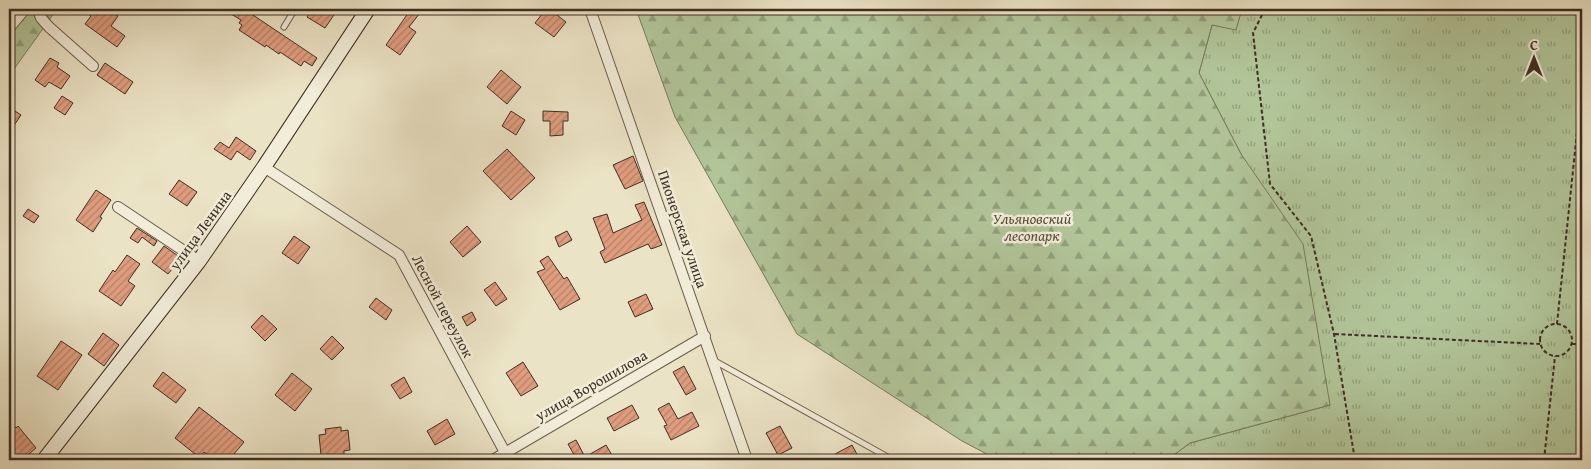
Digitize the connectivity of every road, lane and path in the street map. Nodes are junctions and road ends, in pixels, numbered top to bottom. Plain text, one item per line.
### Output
1 (25, 9) edge
2 (38, 9) edge
3 (295, 9) edge
4 (368, 9) edge
5 (590, 9) edge
6 (1265, 9) edge
7 (284, 27) dead end
8 (9, 28) edge
9 (94, 66) dead end
10 (1582, 84) edge
11 (264, 167) junction
12 (118, 207) dead end
13 (199, 261) junction
14 (1557, 324) junction
15 (1334, 334) junction
16 (705, 336) junction
17 (1540, 344) junction
18 (1572, 344) junction
19 (1582, 344) edge
20 (1555, 356) junction
21 (713, 360) junction
22 (507, 456) edge
23 (44, 460) edge
24 (493, 460) edge
25 (747, 460) edge
26 (893, 460) edge
27 (1355, 460) edge
28 (1544, 460) edge

1 - 8 street
2 - 9 street
3 - 7 lane
4 - 11 street, улица Ленина
5 - 16 street, Пионерская улица
6 - 15 path
10 - 14 path
11 - 13 street, улица Ленина
11 - 22 street, Лесной переулок
12 - 13 street
13 - 23 street, улица Ленина
14 - 17 path
14 - 18 path
15 - 17 path
15 - 27 path
16 - 21 street, Пионерская улица
16 - 22 street, улица Ворошилова
17 - 20 path
18 - 19 path
18 - 20 path
20 - 28 path
21 - 25 street, Пионерская улица
21 - 26 lane
22 - 24 street, улица Ворошилова

